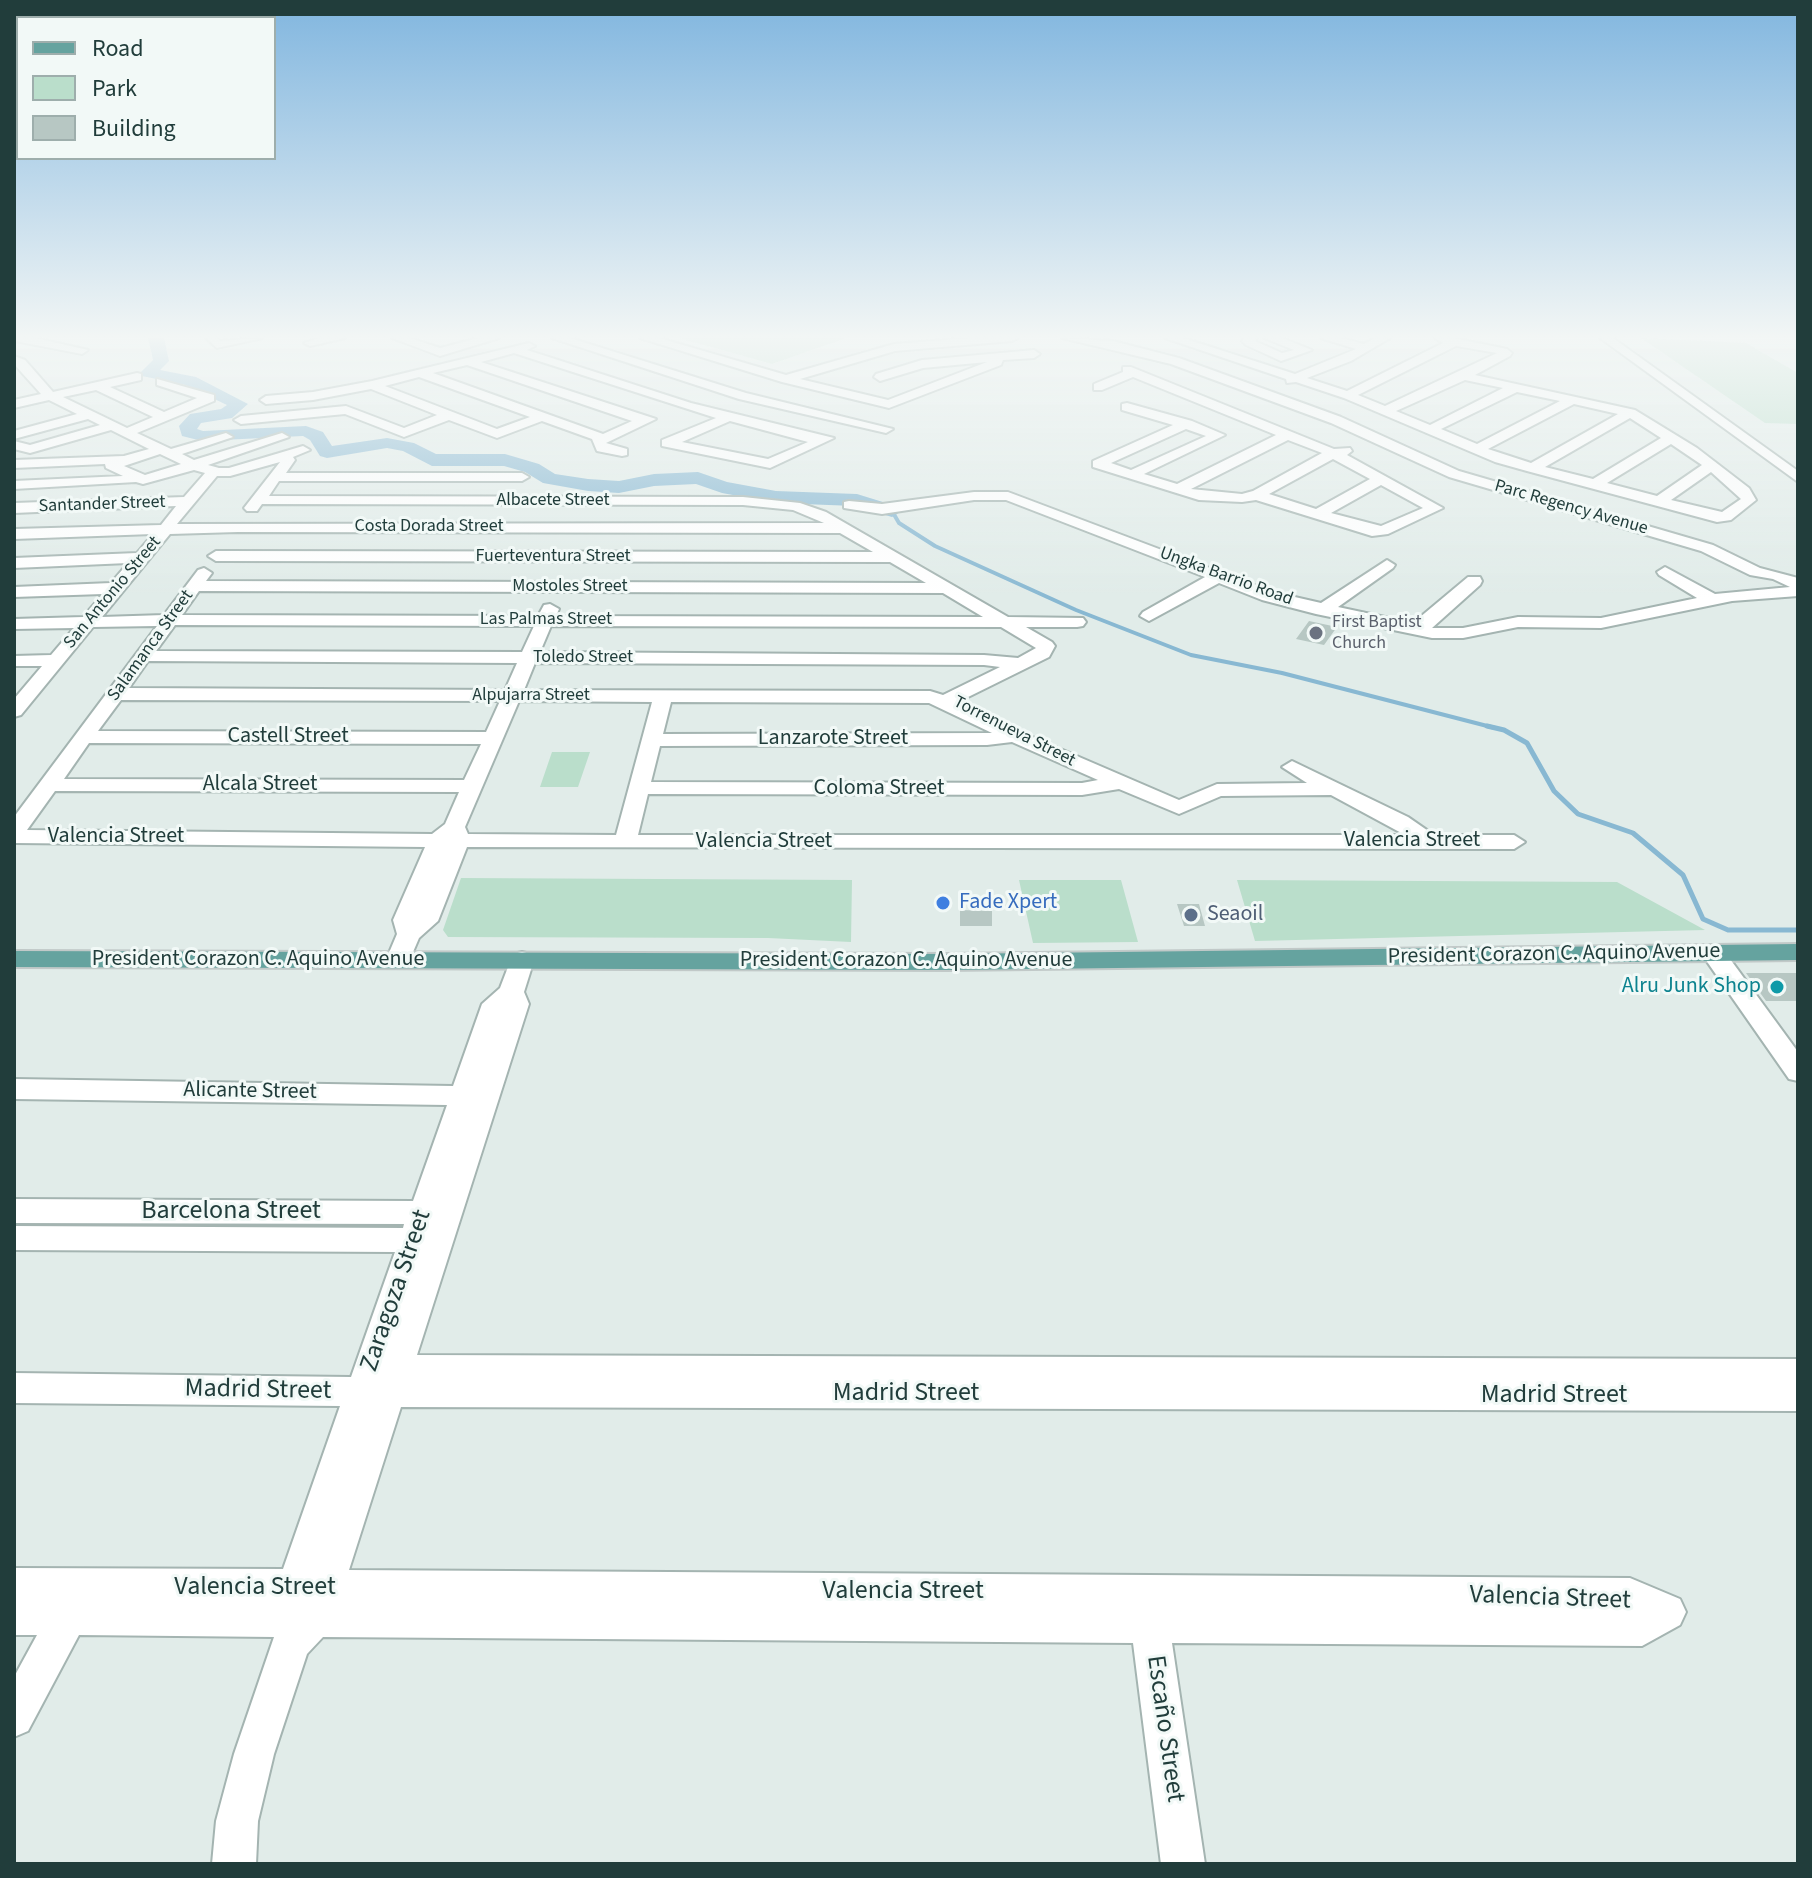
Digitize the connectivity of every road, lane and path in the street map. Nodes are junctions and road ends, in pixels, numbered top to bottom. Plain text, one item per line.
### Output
1 (49, 426) edge
2 (110, 426) joint
3 (147, 426) edge
4 (386, 426) edge
5 (422, 426) edge
6 (476, 426) edge
7 (519, 426) edge
8 (566, 426) edge
9 (632, 426) edge
10 (709, 426) edge
11 (760, 426) edge
12 (848, 426) edge
13 (868, 426) edge
14 (1183, 426) edge
15 (1192, 426) edge
16 (1267, 426) edge
17 (1345, 426) edge
18 (1423, 426) edge
19 (1438, 426) edge
20 (1523, 426) edge
21 (1607, 426) edge
22 (1649, 426) edge
23 (1726, 426) edge
24 (774, 429) junction
25 (886, 429) dead end
26 (1431, 429) junction
27 (1288, 434) junction
28 (14, 435) edge
29 (129, 435) junction
30 (226, 437) dead end
31 (282, 437) dead end
32 (601, 438) junction
33 (1669, 439) junction
34 (821, 441) junction
35 (1387, 442) junction
36 (14, 445) edge
37 (1478, 449) junction
38 (84, 450) dead end
39 (303, 450) dead end
40 (164, 452) junction
41 (622, 452) dead end
42 (718, 452) junction
43 (1333, 453) junction
44 (119, 459) dead end
45 (288, 460) dead end
46 (14, 464) edge
47 (193, 465) junction
48 (1710, 466) junction
49 (1532, 468) junction
50 (211, 474) dead end
51 (1133, 474) junction
52 (275, 477) junction
53 (522, 477) dead end
54 (1798, 478) edge
55 (1380, 479) junction
56 (130, 480) dead end
57 (1595, 484) junction
58 (14, 485) edge
59 (1179, 489) junction
60 (1257, 495) junction
61 (599, 497) junction
62 (258, 500) junction
63 (189, 501) junction
64 (1660, 501) junction
65 (849, 505) dead end
66 (14, 508) edge
67 (1318, 514) junction
68 (238, 527) junction
69 (166, 528) junction
70 (585, 528) junction
71 (844, 528) junction
72 (14, 534) edge
73 (216, 556) junction
74 (572, 557) junction
75 (890, 557) junction
76 (141, 558) junction
77 (14, 563) edge
78 (1387, 565) dead end
79 (1665, 572) dead end
80 (1219, 576) junction
81 (1474, 581) dead end
82 (195, 586) junction
83 (559, 587) junction
84 (116, 588) junction
85 (945, 589) junction
86 (1796, 589) edge
87 (14, 592) edge
88 (1712, 600) junction
89 (1322, 610) junction
90 (1149, 616) dead end
91 (170, 620) junction
92 (545, 620) junction
93 (86, 621) junction
94 (1003, 622) junction
95 (1077, 622) dead end
96 (14, 624) edge
97 (1416, 630) junction
98 (143, 656) junction
99 (528, 657) junction
100 (57, 660) junction
101 (14, 661) edge
102 (1022, 664) junction
103 (115, 694) junction
104 (511, 697) junction
105 (663, 697) junction
106 (945, 701) junction
107 (18, 702) edge
108 (1014, 736) junction
109 (84, 737) junction
110 (493, 738) junction
111 (651, 740) junction
112 (1292, 767) dead end
113 (1120, 783) junction
114 (49, 785) junction
115 (472, 786) junction
116 (639, 788) junction
117 (1330, 789) junction
118 (1179, 808) junction
119 (14, 834) edge
120 (451, 835) junction
121 (1428, 841) junction
122 (625, 842) junction
123 (1190, 842) junction
124 (1514, 842) dead end
125 (1798, 952) edge
126 (1713, 953) junction
127 (14, 959) edge
128 (398, 960) junction
129 (522, 960) junction
130 (1765, 1025) junction
131 (1798, 1045) edge
132 (1798, 1072) edge
133 (14, 1089) edge
134 (476, 1096) junction
135 (14, 1211) edge
136 (431, 1227) junction
137 (14, 1238) edge
138 (1798, 1373) edge
139 (379, 1381) junction
140 (14, 1388) edge
141 (1798, 1396) edge
142 (14, 1586) edge
143 (76, 1602) junction
144 (1148, 1609) junction
145 (301, 1611) junction
146 (14, 1616) edge
147 (14, 1717) edge
148 (234, 1864) edge
149 (1183, 1864) edge

1 - 28 street
2 - 29 street
2 - 36 street
3 - 29 street
4 - 5 street
6 - 7 street
8 - 32 street
9 - 32 street
10 - 42 street
11 - 24 street
12 - 34 street
13 - 25 street
14 - 51 street
15 - 51 street
16 - 27 street
17 - 35 street, Parc Regency Avenue
18 - 26 street
19 - 26 street
20 - 37 street
21 - 49 street
22 - 33 street
23 - 54 street
24 - 34 street
24 - 42 street
26 - 37 street
27 - 43 street
27 - 59 street
29 - 38 street
29 - 40 street
30 - 40 street
31 - 47 street
32 - 41 street
33 - 48 street
33 - 57 street
34 - 42 street
35 - 43 street
35 - 86 street, Parc Regency Avenue
37 - 49 street
39 - 47 street
40 - 47 street
40 - 47 street
43 - 55 street
43 - 60 street
44 - 46 street
45 - 52 street, Salamanca Street
48 - 64 street
48 - 64 street
49 - 57 street
50 - 63 street, San Antonio Street
51 - 59 street
52 - 53 street
52 - 62 street, Salamanca Street
55 - 67 street
55 - 67 street
56 - 58 street
57 - 64 street
59 - 60 street
60 - 67 street
61 - 62 street, Albacete Street
61 - 70 street
61 - 71 street, Albacete Street
62 - 68 street, Salamanca Street
63 - 66 street, Santander Street
63 - 69 street, San Antonio Street
65 - 80 street, Ungka Barrio Road
68 - 69 street, Costa Dorada Street
68 - 70 street, Costa Dorada Street
68 - 73 street, Salamanca Street
69 - 72 street, Costa Dorada Street
69 - 76 street, San Antonio Street
70 - 71 street, Costa Dorada Street
70 - 74 street
71 - 75 street, Torrenueva Street
73 - 74 street, Fuerteventura Street
73 - 82 street, Salamanca Street
74 - 75 street, Fuerteventura Street
74 - 83 street
75 - 85 street, Torrenueva Street
76 - 77 street
76 - 84 street, San Antonio Street
78 - 89 street
79 - 88 street
80 - 89 street, Ungka Barrio Road
80 - 90 street
81 - 97 street
82 - 83 street, Mostoles Street
82 - 91 street, Salamanca Street
83 - 85 street, Mostoles Street
83 - 92 street
84 - 87 street
84 - 93 street, San Antonio Street
85 - 94 street, Torrenueva Street
86 - 88 street, Ungka Barrio Road
88 - 97 street, Ungka Barrio Road
89 - 97 street, Ungka Barrio Road
91 - 92 street, Las Palmas Street
91 - 93 street, Las Palmas Street
91 - 98 street, Salamanca Street
92 - 94 street, Las Palmas Street
92 - 99 street
93 - 96 street, Las Palmas Street
93 - 100 street, San Antonio Street
94 - 95 street, Las Palmas Street
94 - 102 street, Torrenueva Street
98 - 99 street, Toledo Street
98 - 103 street, Salamanca Street
99 - 102 street, Toledo Street
99 - 104 street
100 - 101 street
100 - 107 street, San Antonio Street
102 - 106 street, Torrenueva Street
103 - 104 street, Alpujarra Street
103 - 109 street, Salamanca Street
104 - 105 street, Alpujarra Street
104 - 110 street
105 - 106 street, Alpujarra Street
105 - 111 street
106 - 108 street, Torrenueva Street
108 - 111 street, Lanzarote Street
108 - 113 street, Torrenueva Street
109 - 110 street, Castell Street
109 - 114 street, Salamanca Street
110 - 115 street
111 - 116 street
112 - 117 street
113 - 116 street, Coloma Street
113 - 118 street, Torrenueva Street
114 - 115 street, Alcala Street
114 - 119 street, Salamanca Street
115 - 120 street
116 - 122 street
117 - 118 street
117 - 121 street
118 - 123 street
119 - 120 street, Valencia Street
120 - 122 street, Valencia Street
120 - 128 street
121 - 123 street, Valencia Street
121 - 124 street, Valencia Street
122 - 123 street, Valencia Street
125 - 126 main road, President Corazon C. Aquino Avenue
126 - 129 main road, President Corazon C. Aquino Avenue
126 - 130 street
127 - 128 main road, President Corazon C. Aquino Avenue
128 - 129 main road, President Corazon C. Aquino Avenue
129 - 134 street, Zaragoza Street
130 - 131 street
130 - 132 street
133 - 134 street, Alicante Street
134 - 136 street, Zaragoza Street
135 - 136 street, Barcelona Street
136 - 137 street, Barcelona Street
136 - 139 street, Zaragoza Street
138 - 139 street, Madrid Street
139 - 140 street, Madrid Street
139 - 141 street, Madrid Street
139 - 145 street, Zaragoza Street
142 - 143 street, Valencia Street
143 - 145 street, Valencia Street
143 - 146 street, Valencia Street
143 - 147 street
144 - 144 street, Valencia Street
144 - 145 street, Valencia Street
144 - 149 street, Escaño Street
145 - 148 street, Zaragoza Street

